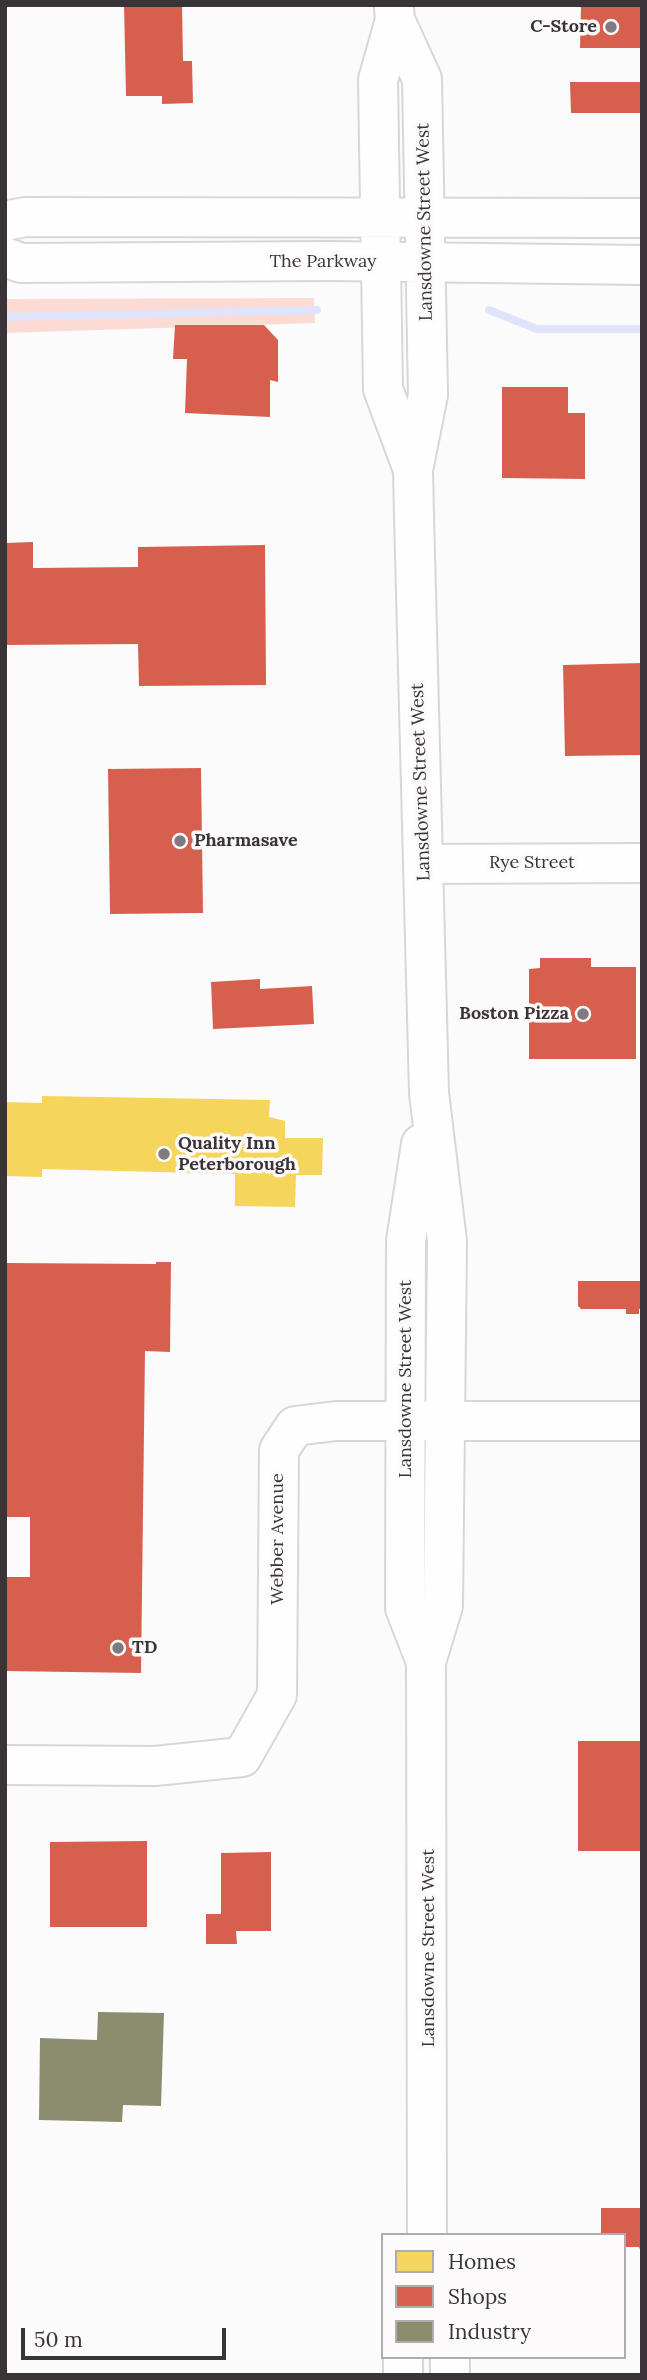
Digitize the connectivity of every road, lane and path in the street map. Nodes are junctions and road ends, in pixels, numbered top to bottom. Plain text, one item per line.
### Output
1 (394, 12) edge
2 (380, 218) junction
3 (425, 218) junction
4 (642, 218) edge
5 (5, 221) edge
6 (5, 257) edge
7 (380, 262) junction
8 (425, 263) junction
9 (642, 265) edge
10 (413, 470) junction
11 (642, 863) edge
12 (423, 864) junction
13 (429, 1093) junction
14 (446, 1420) junction
15 (405, 1421) junction
16 (642, 1421) edge
17 (426, 1662) junction
18 (5, 1765) edge
19 (428, 2233) edge

1 - 2 main road, Lansdowne Street West
1 - 3 main road, Lansdowne Street West
2 - 3 main road
2 - 5 main road
2 - 7 main road, Lansdowne Street West
3 - 4 main road
3 - 8 main road, Lansdowne Street West
6 - 7 main road, The Parkway
7 - 8 main road, The Parkway
7 - 10 main road, Lansdowne Street West
8 - 9 main road, The Parkway
8 - 10 main road, Lansdowne Street West
10 - 12 main road, Lansdowne Street West
11 - 12 main road, Rye Street
12 - 13 main road, Lansdowne Street West
13 - 14 main road, Lansdowne Street West
13 - 15 main road, Lansdowne Street West
14 - 15 main road, Webber Avenue
14 - 16 main road, Webber Avenue
14 - 17 main road, Lansdowne Street West
15 - 17 main road, Lansdowne Street West
15 - 18 main road, Webber Avenue
17 - 19 main road, Lansdowne Street West

